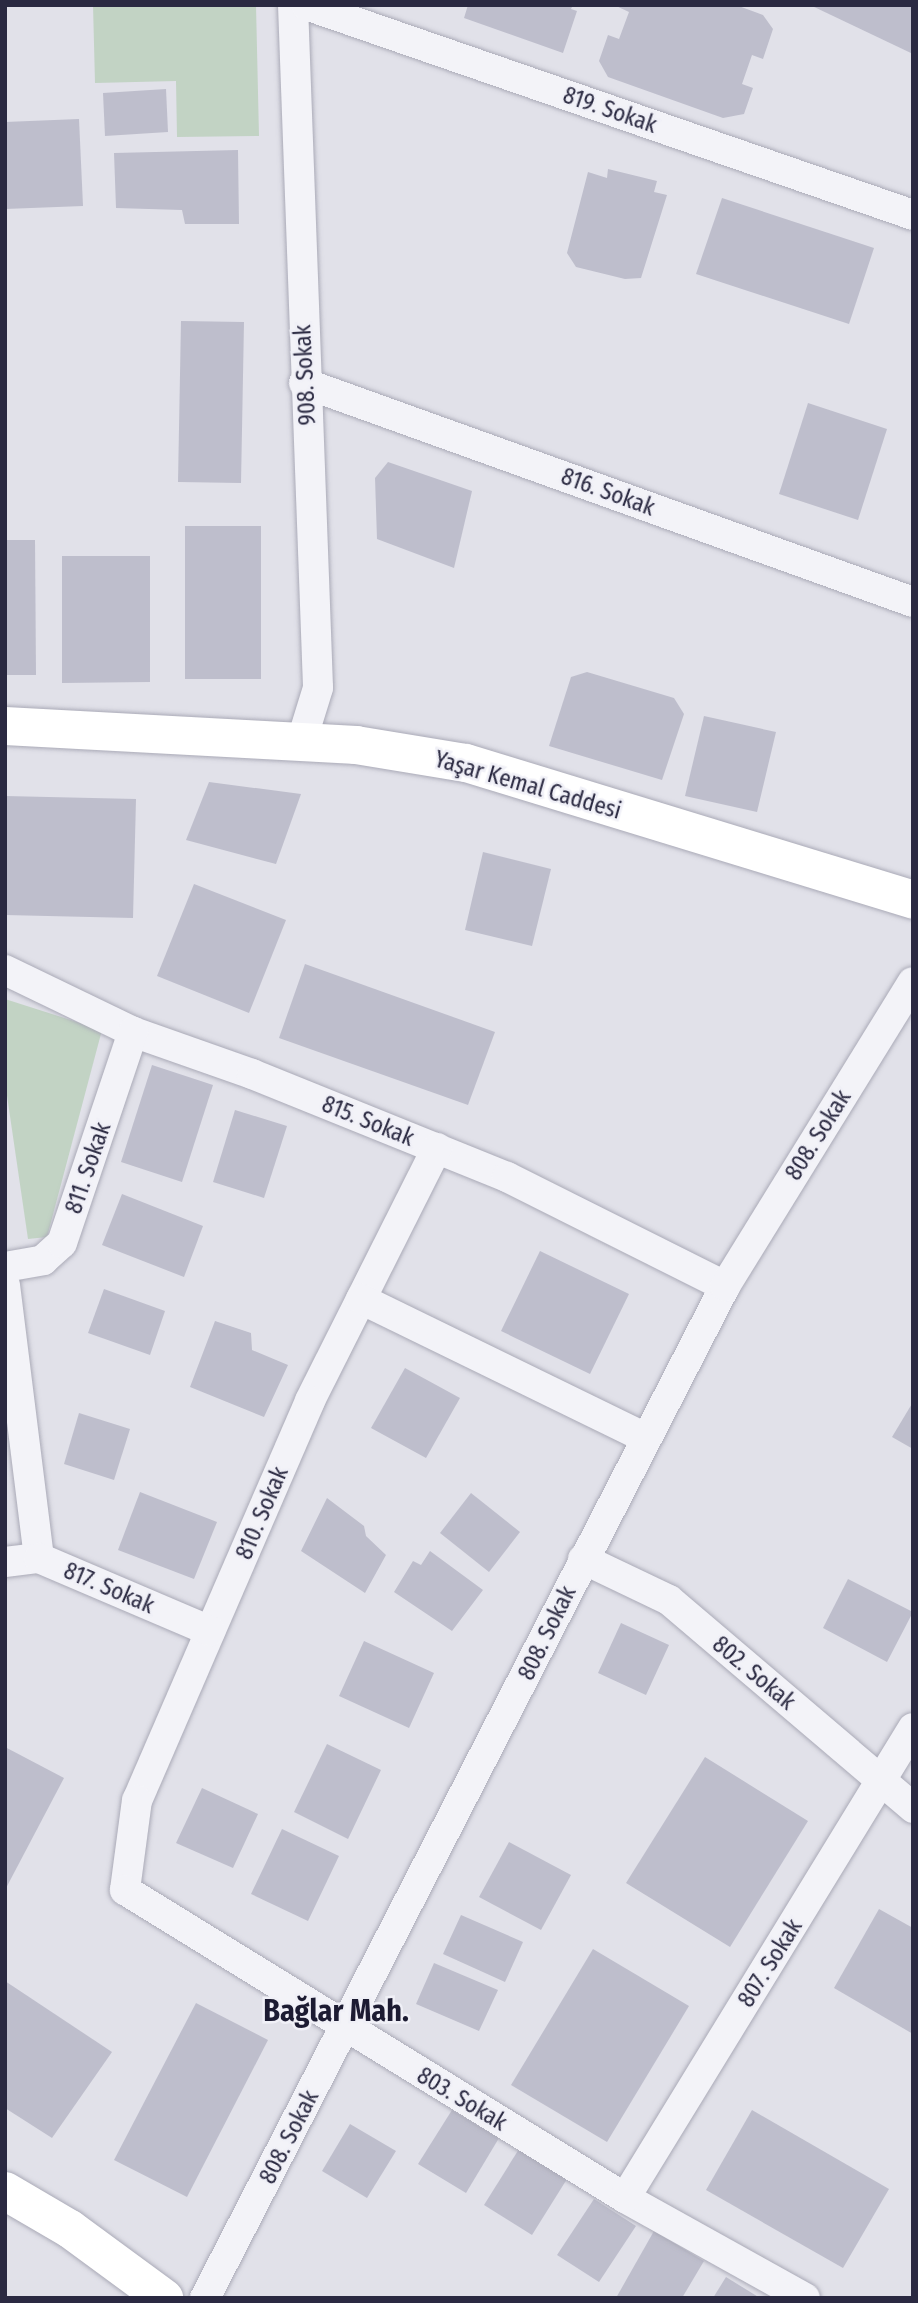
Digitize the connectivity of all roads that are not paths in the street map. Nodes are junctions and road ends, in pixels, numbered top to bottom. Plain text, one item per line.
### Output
1 (293, 5) edge
2 (306, 5) edge
3 (913, 215) edge
4 (304, 383) junction
5 (913, 602) edge
6 (5, 726) edge
7 (301, 743) junction
8 (913, 901) edge
9 (5, 970) edge
10 (913, 982) edge
11 (133, 1032) junction
12 (437, 1148) junction
13 (5, 1267) edge
14 (5, 1285) edge
15 (725, 1286) junction
16 (361, 1299) junction
17 (644, 1437) junction
18 (39, 1558) junction
19 (583, 1559) junction
20 (5, 1562) edge
21 (210, 1631) junction
22 (913, 1728) edge
23 (882, 1782) junction
24 (913, 1808) edge
25 (125, 1891) joint
26 (345, 2029) junction
27 (5, 2191) edge
28 (625, 2198) junction
29 (164, 2298) edge
30 (205, 2298) edge
31 (805, 2298) edge

1 - 4 street, 908. Sokak
2 - 3 street, 819. Sokak
4 - 5 street, 816. Sokak
4 - 7 street, 908. Sokak
6 - 7 street, Yaşar Kemal Caddesi
7 - 8 street, Yaşar Kemal Caddesi
9 - 11 street, 815. Sokak
10 - 15 street, 808. Sokak
11 - 12 street, 815. Sokak
11 - 13 street, 811. Sokak
12 - 15 street, 815. Sokak
12 - 16 street, 810. Sokak
14 - 18 street
15 - 17 street, 808. Sokak
16 - 17 street
16 - 21 street, 810. Sokak
17 - 19 street, 808. Sokak
18 - 20 street, 817. Sokak
18 - 21 street, 817. Sokak
19 - 23 street, 802. Sokak
19 - 26 street, 808. Sokak
21 - 25 street, 810. Sokak
22 - 23 street, 807. Sokak
23 - 24 street, 802. Sokak
23 - 28 street, 807. Sokak
25 - 26 street, 803. Sokak
26 - 28 street, 803. Sokak
26 - 30 street, 808. Sokak
27 - 29 street
28 - 31 street, 803. Sokak

